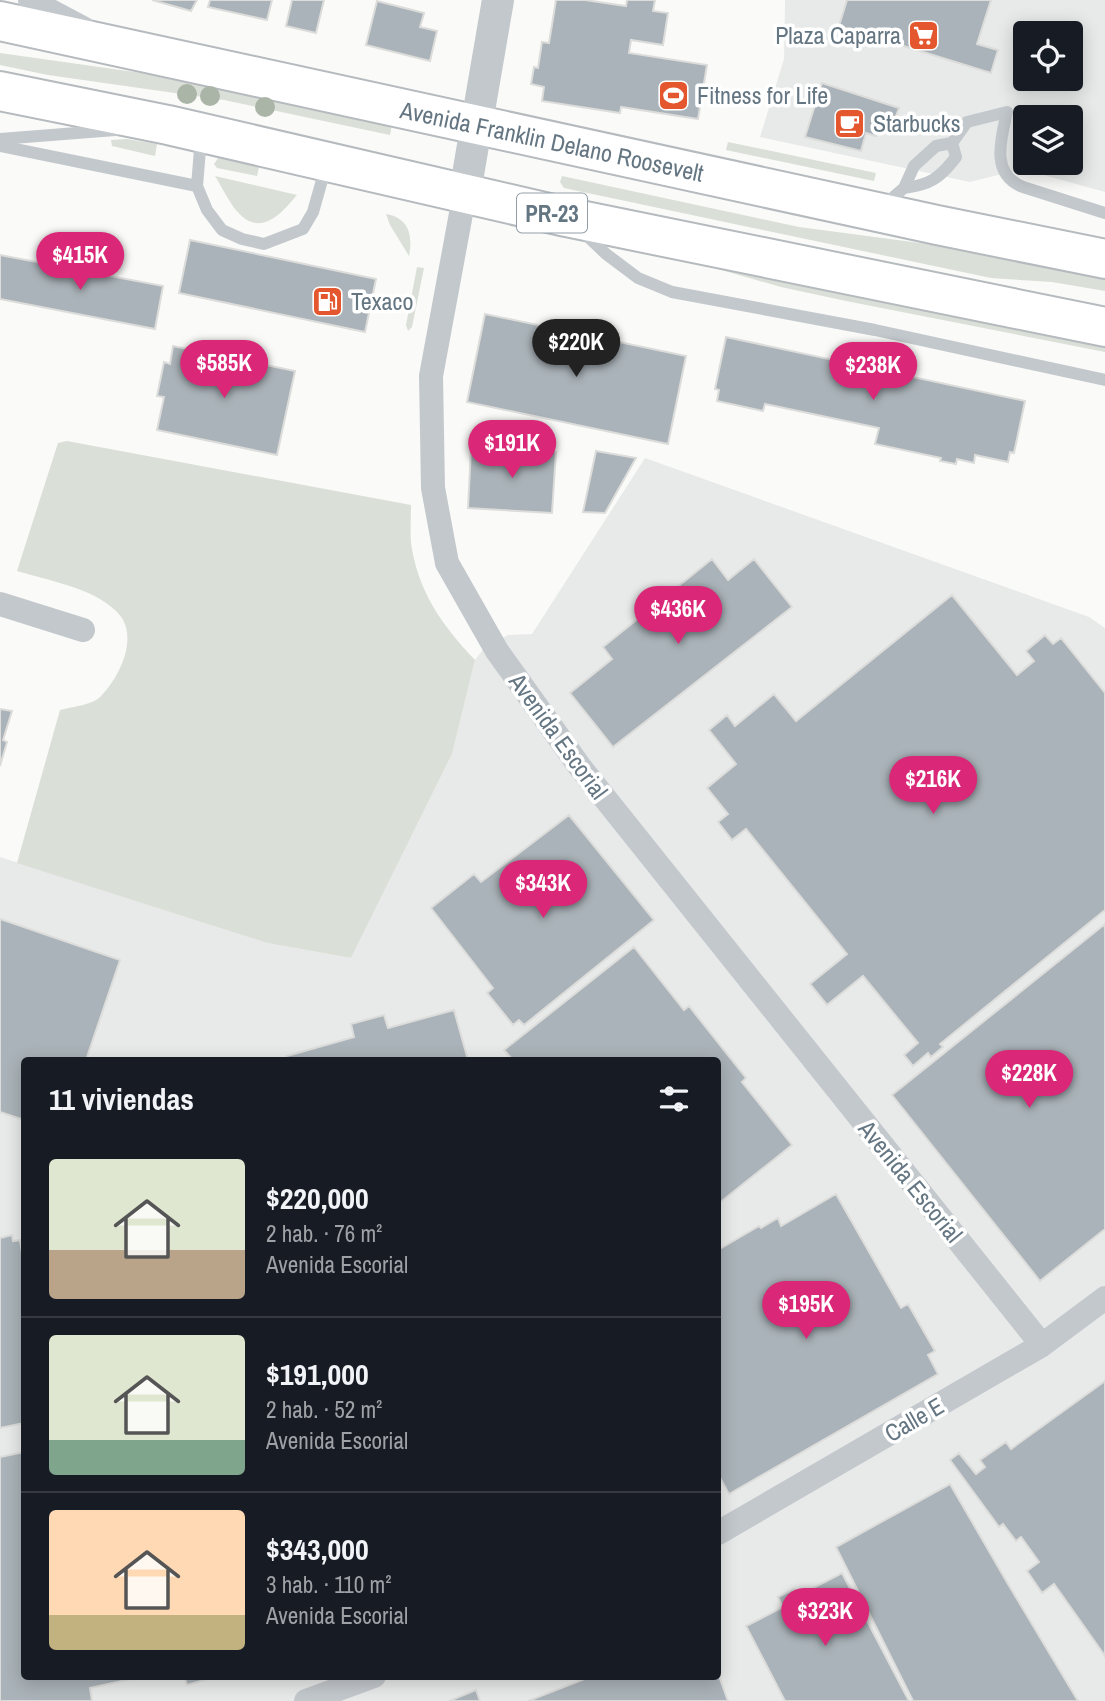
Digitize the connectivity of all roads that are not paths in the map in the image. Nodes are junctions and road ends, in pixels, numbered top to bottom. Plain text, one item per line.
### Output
1 (30, 0) edge
2 (499, 0) edge
3 (0, 21) edge
4 (125, 49) junction
5 (0, 91) edge
6 (478, 124) junction
7 (185, 129) junction
8 (0, 139) edge
9 (952, 144) junction
10 (0, 146) edge
11 (326, 161) junction
12 (197, 186) junction
13 (465, 192) junction
14 (890, 200) junction
15 (1105, 213) edge
16 (566, 217) junction
17 (1105, 259) edge
18 (1105, 327) edge
19 (1105, 380) edge
20 (0, 604) edge
21 (83, 630) dead end
22 (1105, 1297) edge
23 (1042, 1345) junction
24 (721, 1532) edge
25 (364, 1680) edge
26 (311, 1700) edge

1 - 4 street
2 - 6 street, Avenida Escorial
3 - 4 main road, Avenida Franklin Delano Roosevelt
4 - 6 main road, Avenida Franklin Delano Roosevelt
5 - 7 main road, PR-23
6 - 13 street, Avenida Escorial
6 - 14 main road, Avenida Franklin Delano Roosevelt
7 - 8 lane
7 - 11 main road, PR-23
7 - 12 lane
9 - 14 lane
9 - 14 lane
9 - 15 lane
10 - 12 lane
11 - 12 lane
11 - 13 main road, PR-23
13 - 16 main road, PR-23
13 - 23 street, Avenida Escorial
14 - 17 main road, Avenida Franklin Delano Roosevelt
16 - 18 main road, PR-23
16 - 19 lane
20 - 21 street
22 - 23 street, Calle E
23 - 24 street, Calle E
25 - 26 street

